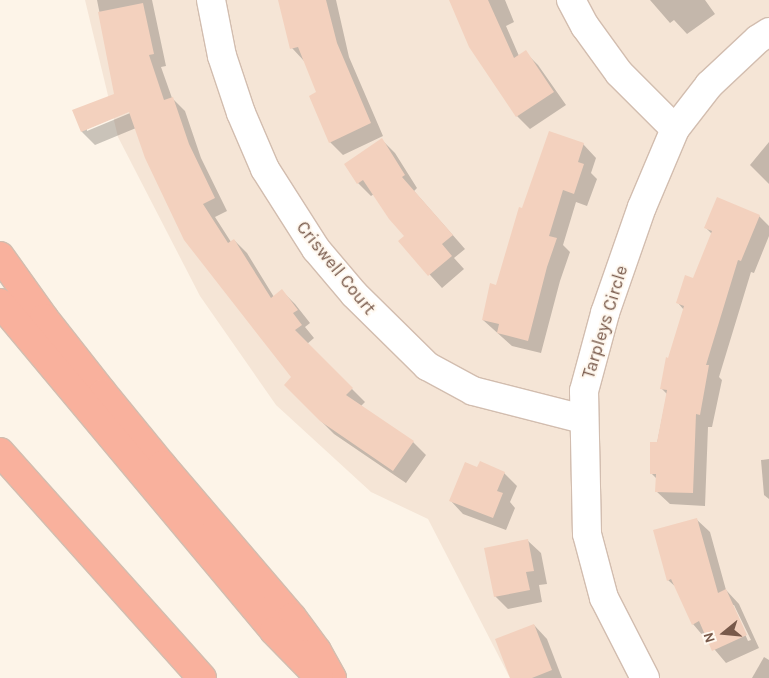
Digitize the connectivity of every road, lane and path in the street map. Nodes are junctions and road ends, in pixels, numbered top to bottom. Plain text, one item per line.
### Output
1 (211, 0) edge
2 (572, 0) edge
3 (769, 32) edge
4 (675, 128) junction
5 (0, 256) edge
6 (0, 303) edge
7 (583, 419) junction
8 (0, 452) edge
9 (202, 678) edge
10 (320, 678) edge
11 (332, 678) edge
12 (644, 678) edge

1 - 7 street, Criswell Court
2 - 4 street
3 - 4 street, Tarpleys Circle
4 - 7 street, Tarpleys Circle
5 - 11 highway
6 - 10 highway
7 - 12 street, Tarpleys Circle
8 - 9 highway

